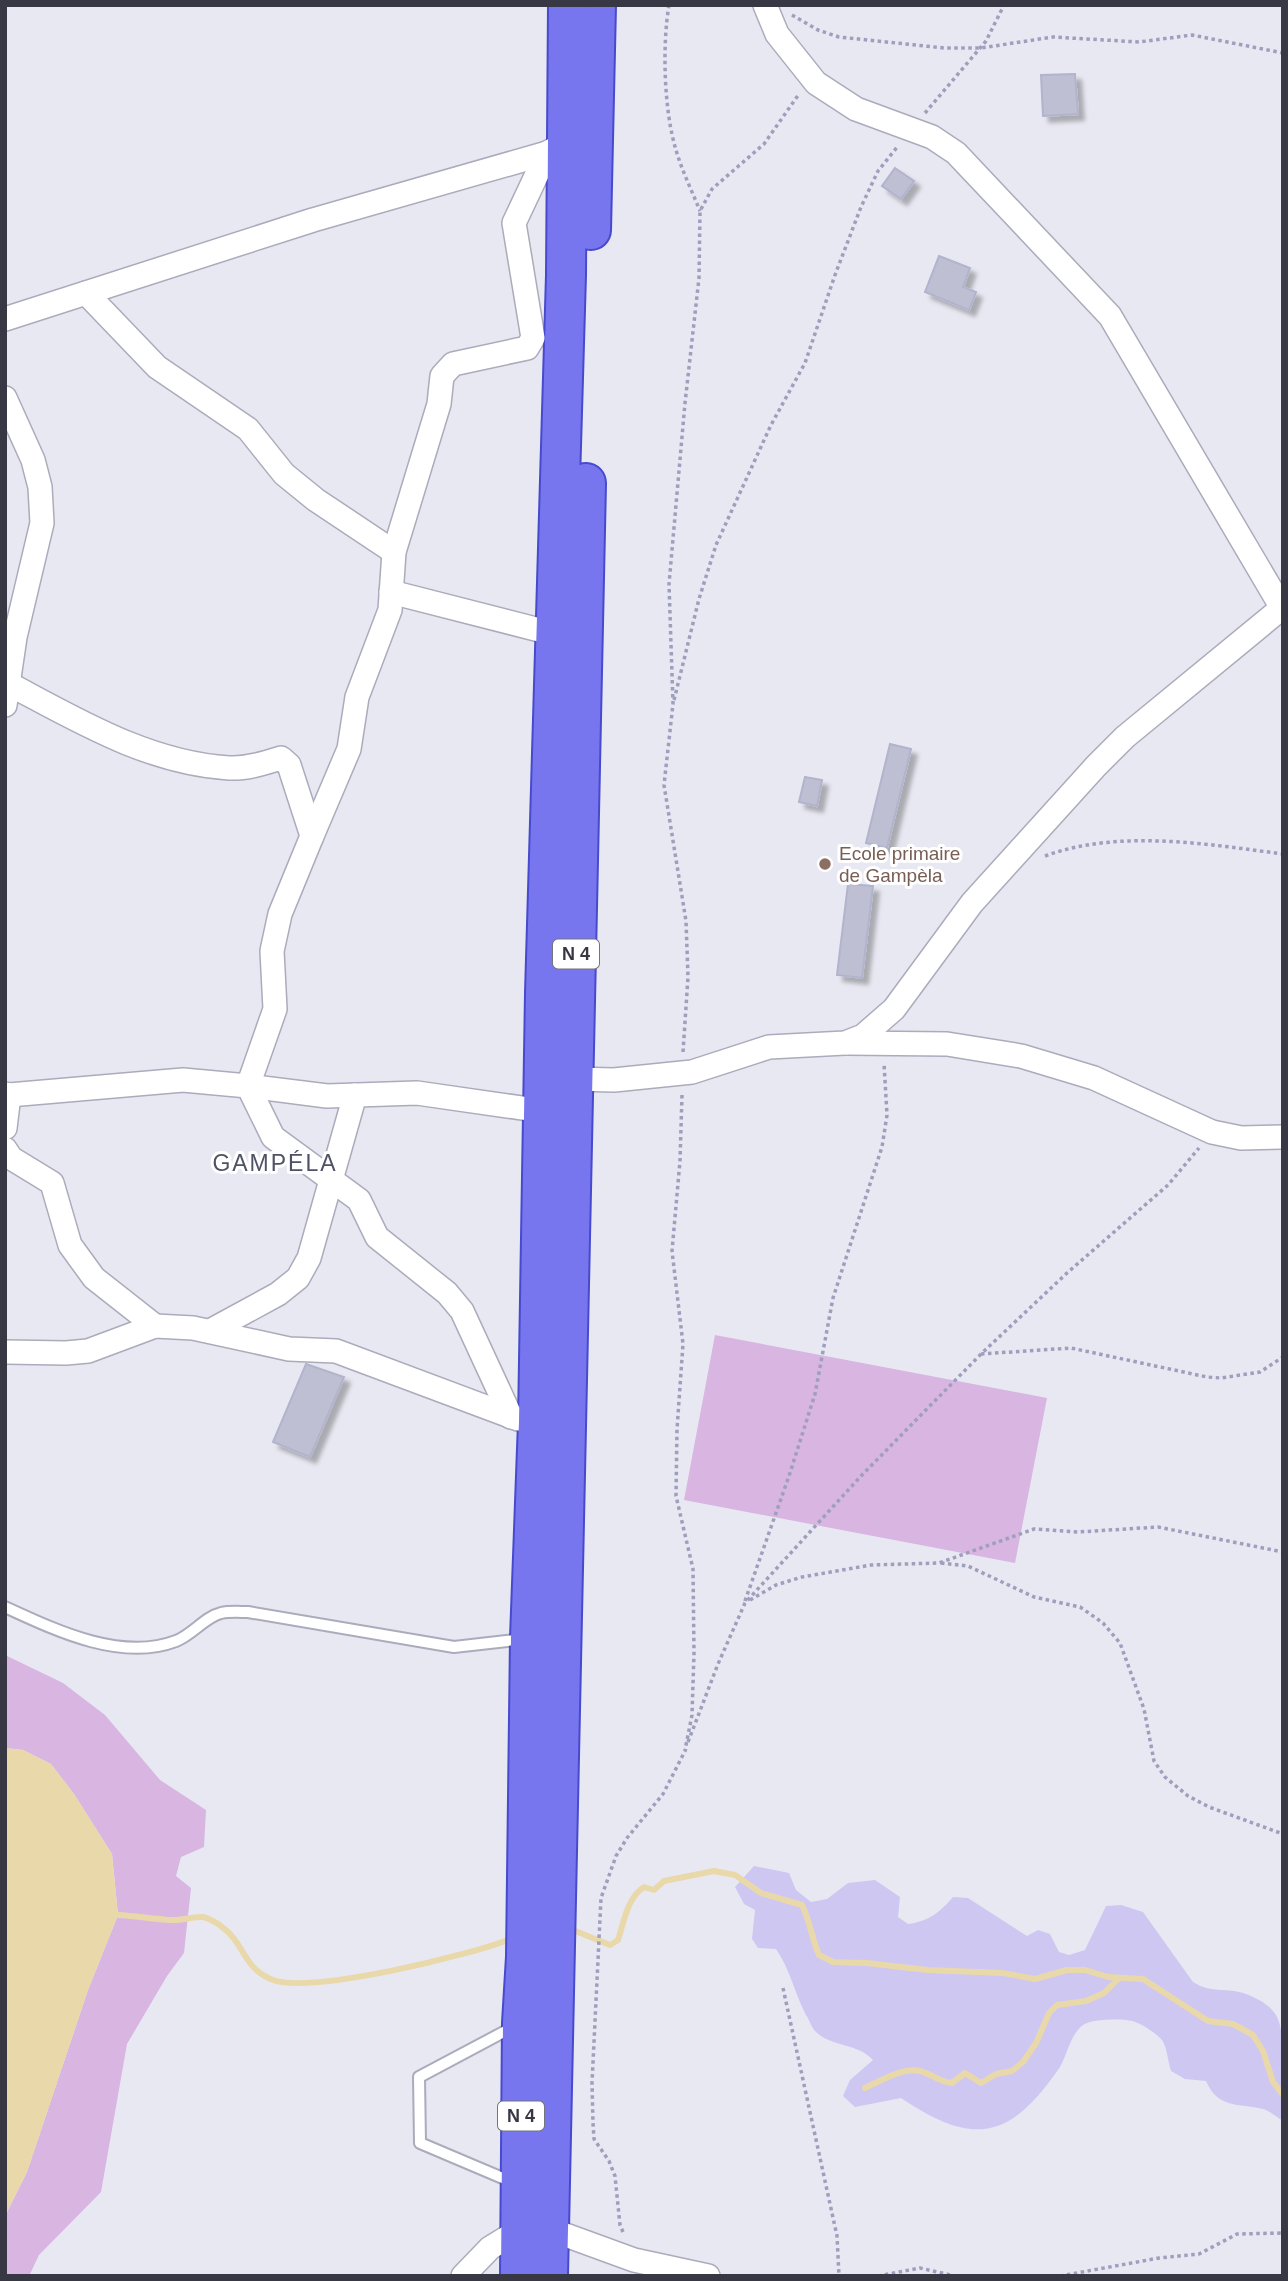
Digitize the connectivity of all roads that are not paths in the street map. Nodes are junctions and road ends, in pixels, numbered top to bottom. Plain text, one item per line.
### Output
1 (568, 5) edge
2 (596, 5) edge
3 (776, 8) edge
4 (556, 147) junction
5 (86, 293) junction
6 (5, 319) edge
7 (5, 398) edge
8 (394, 552) junction
9 (391, 592) junction
10 (1282, 608) edge
11 (555, 634) junction
12 (7, 694) edge
13 (312, 835) junction
14 (845, 1043) junction
15 (573, 1079) junction
16 (248, 1086) junction
17 (7, 1095) edge
18 (355, 1095) junction
19 (543, 1111) junction
20 (5, 1128) edge
21 (1283, 1137) edge
22 (5, 1149) edge
23 (330, 1178) junction
24 (155, 1326) junction
25 (210, 1331) junction
26 (5, 1352) edge
27 (524, 1420) junction
28 (5, 1607) edge
29 (530, 1638) junction
30 (522, 2023) junction
31 (535, 2185) junction
32 (535, 2229) junction
33 (463, 2276) edge
34 (520, 2276) edge
35 (548, 2276) edge
36 (708, 2276) edge

1 - 4 highway, N 4
2 - 15 highway, N 4
3 - 10 street
4 - 5 street
4 - 8 street
4 - 11 highway, N 4
5 - 6 street
5 - 8 street
7 - 12 street
8 - 9 street
9 - 11 street
9 - 13 street
10 - 14 street
11 - 19 highway, N 4
12 - 13 street
13 - 16 street
14 - 15 street
14 - 21 street
15 - 31 highway, N 4
16 - 17 street
16 - 18 street
16 - 23 street
17 - 20 street
18 - 19 street
18 - 23 street
19 - 27 highway, N 4
22 - 24 street
23 - 25 street
23 - 27 street
24 - 25 street
24 - 26 street
25 - 27 street
27 - 29 highway, N 4
28 - 29 lane
29 - 30 highway, N 4
30 - 31 highway, N 4
30 - 31 lane
31 - 32 highway, N 4
32 - 33 street
32 - 34 highway, N 4
32 - 35 highway, N 4
32 - 36 street

